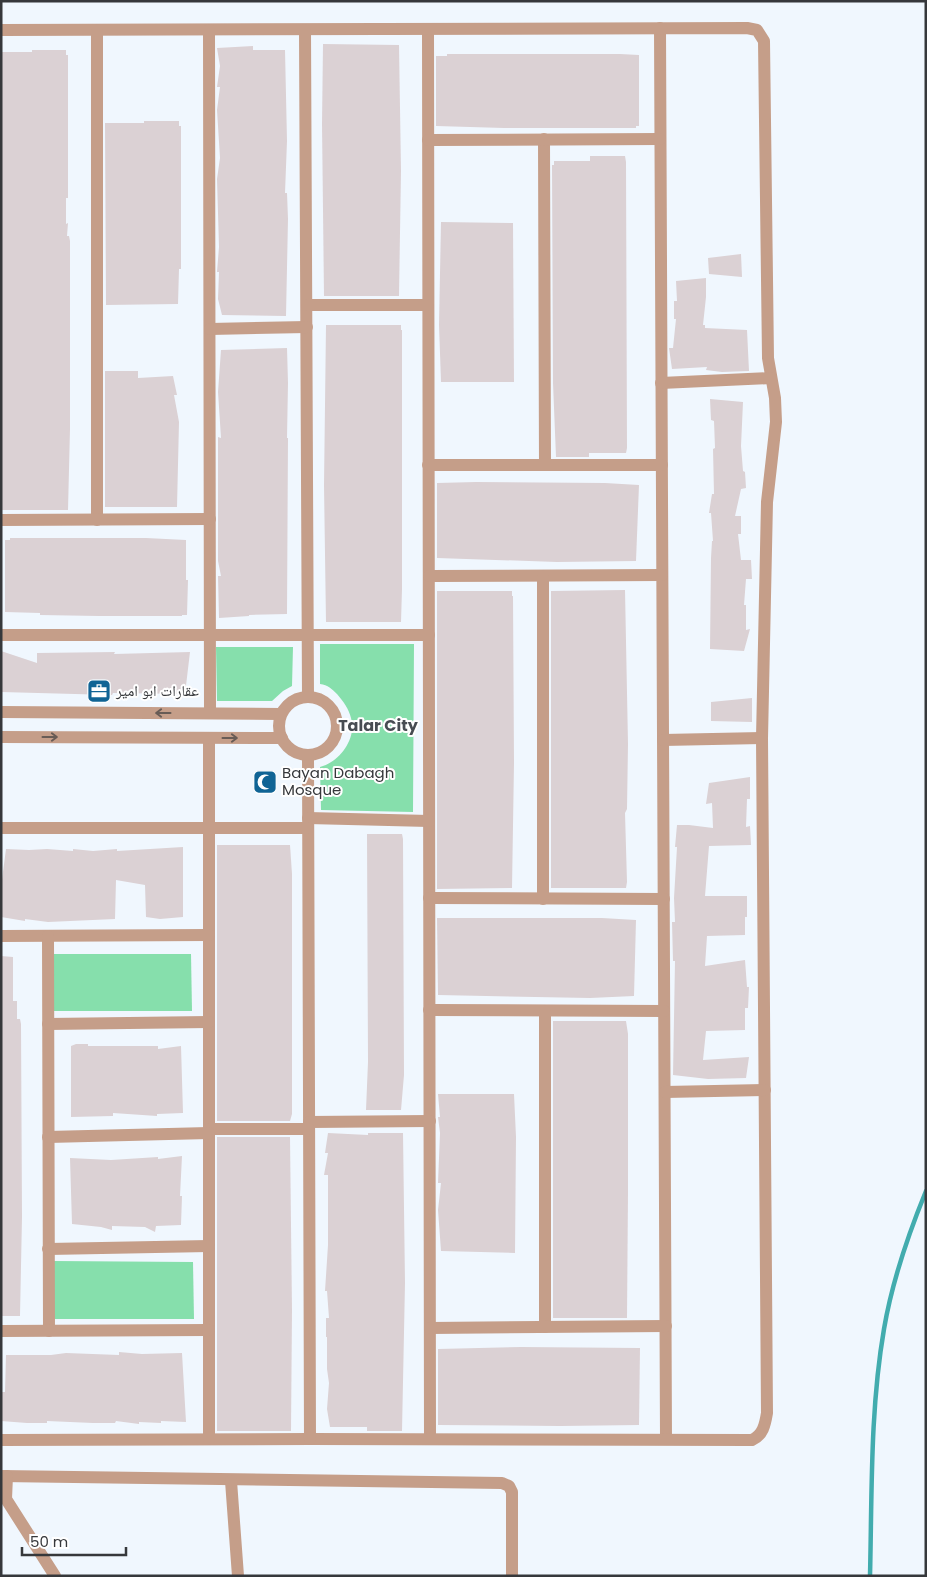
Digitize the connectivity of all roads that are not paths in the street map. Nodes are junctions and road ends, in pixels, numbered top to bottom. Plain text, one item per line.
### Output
1 (660, 28) junction
2 (428, 29) junction
3 (1, 30) edge
4 (97, 30) junction
5 (209, 30) junction
6 (306, 30) junction
7 (544, 139) junction
8 (660, 139) junction
9 (428, 140) junction
10 (307, 304) junction
11 (428, 305) junction
12 (307, 327) junction
13 (210, 329) junction
14 (771, 378) junction
15 (662, 383) junction
16 (428, 465) junction
17 (545, 465) junction
18 (662, 465) junction
19 (210, 519) junction
20 (1, 520) edge
21 (97, 520) junction
22 (662, 575) junction
23 (428, 576) junction
24 (543, 576) junction
25 (210, 634) junction
26 (308, 634) junction
27 (1, 635) edge
28 (429, 635) junction
29 (308, 697) junction
30 (1, 712) edge
31 (210, 713) junction
32 (281, 714) junction
33 (1, 737) edge
34 (209, 738) junction
35 (282, 738) junction
36 (762, 738) junction
37 (663, 740) junction
38 (308, 755) junction
39 (429, 821) junction
40 (308, 823) junction
41 (1, 828) edge
42 (209, 828) junction
43 (429, 898) junction
44 (543, 899) junction
45 (664, 899) junction
46 (209, 935) junction
47 (1, 936) edge
48 (48, 936) junction
49 (430, 1010) junction
50 (545, 1011) junction
51 (664, 1011) junction
52 (209, 1022) junction
53 (48, 1024) junction
54 (765, 1090) junction
55 (665, 1092) junction
56 (430, 1121) junction
57 (309, 1125) junction
58 (209, 1131) junction
59 (48, 1137) junction
60 (209, 1246) junction
61 (48, 1249) junction
62 (666, 1326) junction
63 (545, 1327) junction
64 (430, 1328) junction
65 (209, 1330) junction
66 (1, 1331) edge
67 (48, 1331) junction
68 (209, 1439) junction
69 (310, 1439) junction
70 (430, 1439) junction
71 (666, 1439) junction
72 (1, 1440) edge
73 (4, 1476) edge
74 (231, 1481) junction
75 (4, 1501) edge
76 (55, 1576) edge
77 (238, 1576) edge
78 (512, 1576) edge

1 - 2 street
1 - 8 street
1 - 14 street
2 - 6 street
2 - 9 street
3 - 4 street
4 - 5 street
4 - 21 street
5 - 6 street
5 - 13 street
6 - 10 street
7 - 8 street
7 - 9 street
7 - 17 street
8 - 15 street
9 - 11 street
10 - 11 street
10 - 12 street
11 - 16 street
12 - 13 street
12 - 26 street
13 - 19 street
14 - 15 street
14 - 36 street
15 - 18 street
16 - 17 street
16 - 23 street
17 - 18 street
18 - 22 street
19 - 21 street
19 - 25 street
20 - 21 street
22 - 24 street
22 - 37 street
23 - 24 street
23 - 28 street
24 - 44 street
25 - 26 street
25 - 27 street
25 - 31 street
26 - 28 street
26 - 29 street
28 - 39 street
29 - 32 street
29 - 38 street
31 -> 30 street
31 - 32 street
32 - 35 street
33 -> 34 street
34 -> 35 street
34 - 42 street
35 - 38 street
36 - 37 street
36 - 54 street
37 - 45 street
38 - 40 street
39 - 40 street
39 - 43 street
40 - 42 street
40 - 57 street
41 - 42 street
42 - 46 street
43 - 44 street
43 - 49 street
44 - 45 street
45 - 51 street
46 - 48 street
46 - 52 street
47 - 48 street
48 - 53 street
49 - 50 street
49 - 56 street
50 - 51 street
50 - 63 street
51 - 55 street
52 - 53 street
52 - 58 street
53 - 59 street
54 - 55 street
54 - 71 street
55 - 62 street
56 - 57 street
56 - 64 street
57 - 58 street
57 - 69 street
58 - 59 street
58 - 60 street
59 - 61 street
60 - 61 street
60 - 65 street
61 - 67 street
62 - 63 street
62 - 71 street
63 - 64 street
64 - 70 street
65 - 67 street
65 - 68 street
66 - 67 street
68 - 69 street
68 - 72 street
69 - 70 street
70 - 71 street
73 - 74 street
73 - 75 street
74 - 77 street
74 - 78 street
75 - 76 street

